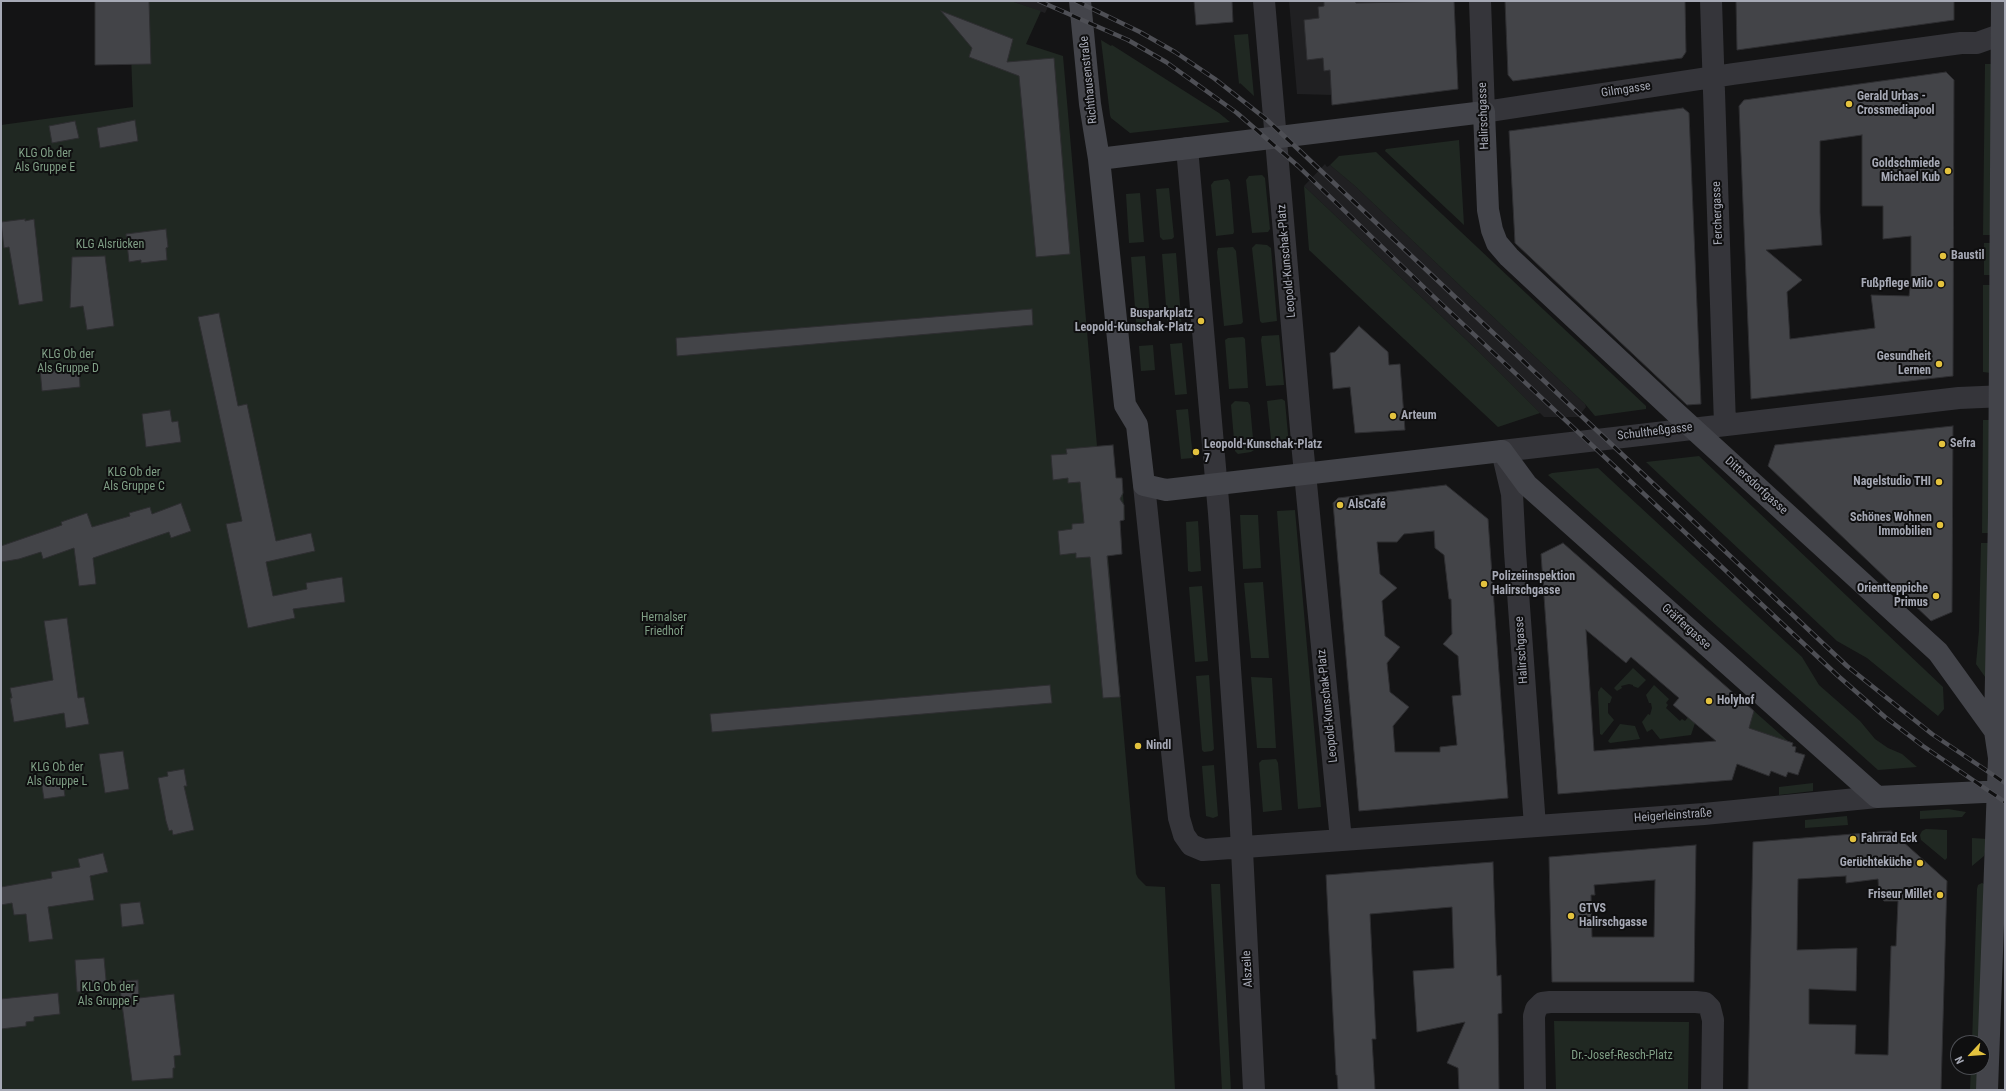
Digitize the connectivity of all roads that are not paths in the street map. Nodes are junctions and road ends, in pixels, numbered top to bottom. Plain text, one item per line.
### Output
1 (1080, 1) edge
2 (1264, 1) edge
3 (1480, 1) edge
4 (1711, 1) edge
5 (2002, 1) edge
6 (2004, 34) edge
7 (1714, 77) junction
8 (1484, 112) junction
9 (1276, 136) junction
10 (1187, 148) junction
11 (1099, 159) junction
12 (1492, 230) joint
13 (2002, 258) edge
14 (2002, 396) edge
15 (1725, 425) junction
16 (1692, 428) junction
17 (1502, 451) junction
18 (1306, 474) junction
19 (1217, 484) junction
20 (1144, 485) junction
21 (2002, 515) edge
22 (1995, 731) junction
23 (2005, 754) edge
24 (2001, 791) edge
25 (1876, 797) junction
26 (1535, 826) junction
27 (1341, 840) junction
28 (1242, 848) junction
29 (1254, 1090) edge
30 (1535, 1090) edge
31 (1712, 1090) edge
32 (1987, 1090) edge

1 - 11 street, Richthausenstraße
2 - 9 street
3 - 8 street, Halirschgasse
4 - 7 street, Ferchergasse
5 - 6 street
6 - 7 street, Gilmgasse
6 - 13 street
7 - 8 street, Gilmgasse
7 - 15 street, Ferchergasse
8 - 9 street, Gilmgasse
8 - 12 street, Halirschgasse
9 - 10 street
9 - 18 street, Leopold-Kunschak-Platz
10 - 11 street
10 - 19 street
11 - 20 street
12 - 16 street, Dittersdorfgasse
13 - 14 street
14 - 15 street, Schultheßgasse
14 - 21 street
15 - 16 street, Schultheßgasse
16 - 17 street, Schultheßgasse
16 - 22 street, Dittersdorfgasse
17 - 18 street, Schultheßgasse
17 - 25 street, Gräffergasse
17 - 26 street, Halirschgasse
18 - 19 street
18 - 27 street, Leopold-Kunschak-Platz
19 - 20 street
19 - 28 street
20 - 28 street
21 - 22 street
22 - 23 street, Dittersdorfgasse
22 - 24 street
24 - 25 street, Heigerleinstraße
24 - 32 street
25 - 26 street, Heigerleinstraße
26 - 27 street, Heigerleinstraße
27 - 28 street
28 - 29 street, Alszeile
30 - 31 street

